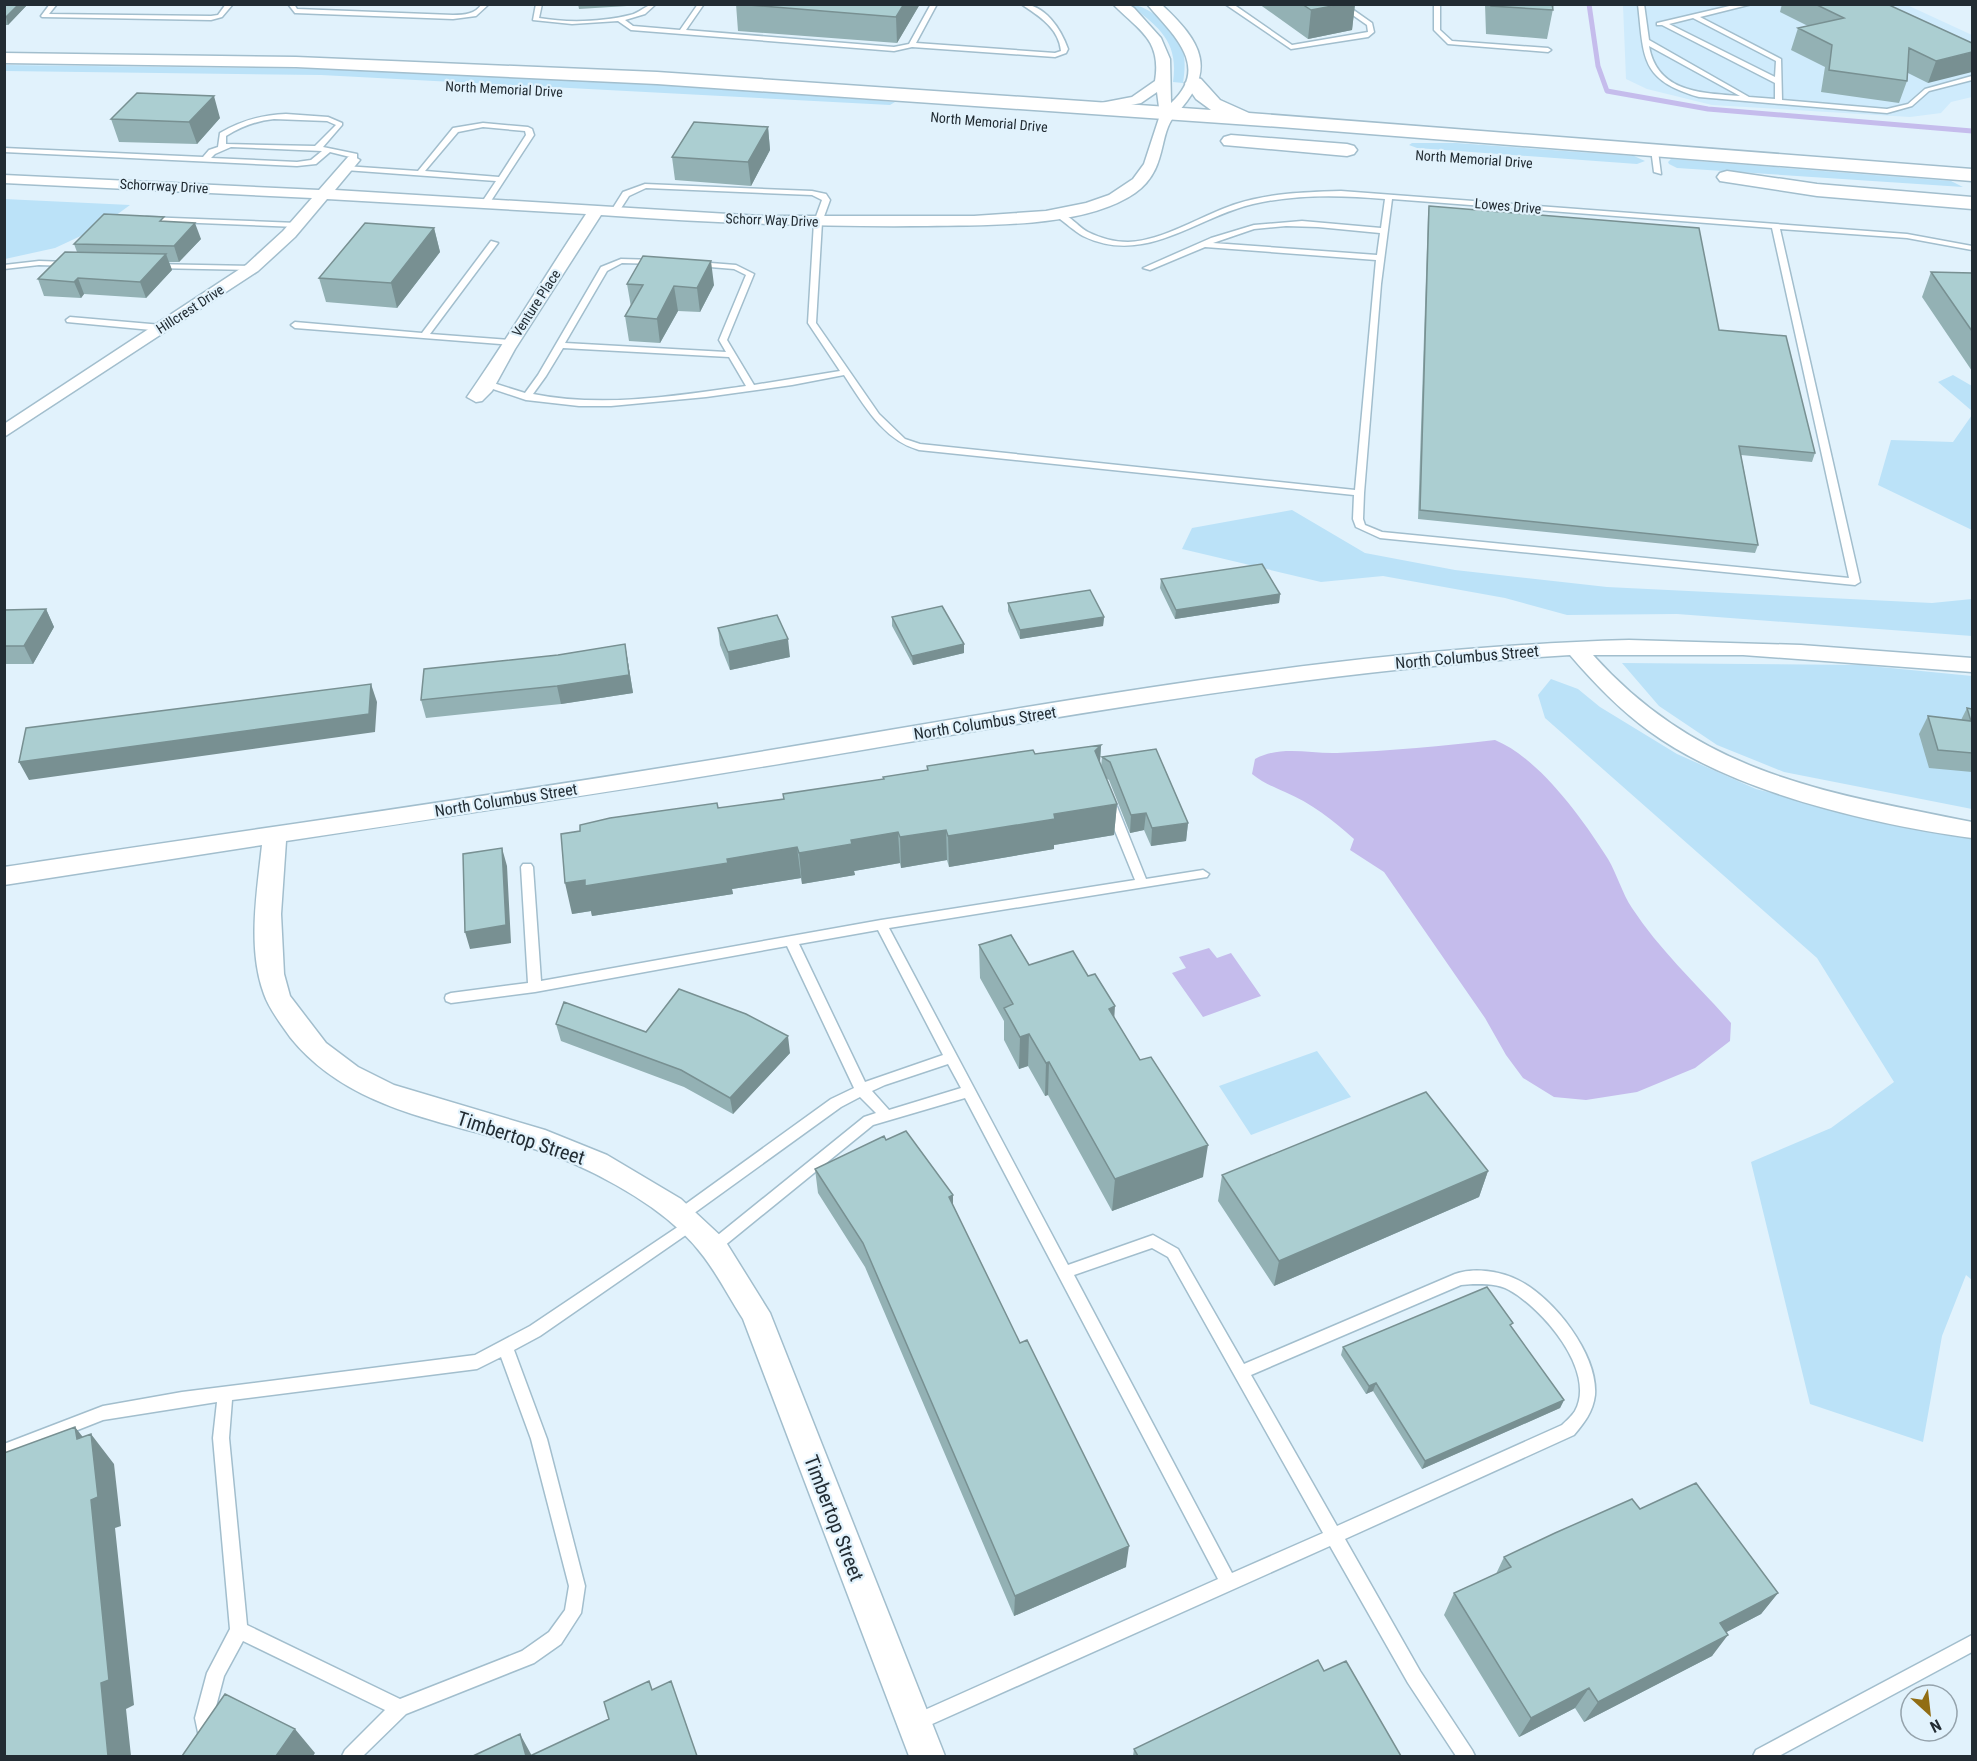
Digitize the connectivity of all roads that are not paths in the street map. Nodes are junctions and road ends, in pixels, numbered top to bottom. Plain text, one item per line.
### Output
1 (54, 4) edge
2 (230, 4) edge
3 (291, 4) edge
4 (486, 4) edge
5 (539, 4) edge
6 (653, 4) edge
7 (700, 4) edge
8 (934, 4) edge
9 (1024, 4) edge
10 (1119, 4) edge
11 (1153, 4) edge
12 (1228, 4) edge
13 (1340, 4) edge
14 (1437, 4) edge
15 (1641, 4) edge
16 (1749, 4) edge
17 (1693, 16) junction
18 (619, 19) junction
19 (1662, 23) junction
20 (1644, 27) junction
21 (682, 32) junction
22 (1647, 42) junction
23 (912, 45) junction
24 (1548, 50) dead end
25 (4, 58) edge
26 (4, 75) edge
27 (1972, 78) edge
28 (1779, 82) junction
29 (1162, 83) junction
30 (1194, 83) junction
31 (574, 93) dead end
32 (1749, 99) junction
33 (1778, 102) junction
34 (1088, 109) junction
35 (1167, 115) junction
36 (1280, 121) junction
37 (1136, 134) dead end
38 (1160, 136) junction
39 (1184, 138) dead end
40 (1207, 140) dead end
41 (222, 147) junction
42 (318, 148) junction
43 (329, 149) junction
44 (4, 150) edge
45 (13, 151) junction
46 (1362, 151) dead end
47 (1654, 151) junction
48 (4, 160) edge
49 (204, 160) junction
50 (349, 164) junction
51 (1634, 170) dead end
52 (1658, 172) junction
53 (420, 173) junction
54 (1681, 174) dead end
55 (1704, 175) dead end
56 (1972, 175) edge
57 (1726, 177) junction
58 (4, 179) edge
59 (502, 179) junction
60 (324, 193) junction
61 (1972, 194) edge
62 (1389, 197) junction
63 (486, 202) junction
64 (1972, 203) edge
65 (596, 210) junction
66 (615, 211) junction
67 (1060, 215) junction
68 (136, 218) edge
69 (818, 222) junction
70 (297, 225) junction
71 (1776, 228) junction
72 (1383, 231) junction
73 (494, 243) dead end
74 (1207, 245) junction
75 (1972, 248) edge
76 (1380, 258) junction
77 (671, 263) edge
78 (73, 264) edge
79 (693, 264) edge
80 (141, 266) edge
81 (4, 267) edge
82 (252, 268) junction
83 (1147, 268) dead end
84 (70, 320) dead end
85 (295, 325) dead end
86 (162, 327) junction
87 (425, 335) junction
88 (510, 343) junction
89 (559, 345) junction
90 (731, 355) junction
91 (846, 372) junction
92 (751, 388) junction
93 (481, 391) joint
94 (526, 397) junction
95 (4, 432) edge
96 (1359, 493) junction
97 (1576, 649) junction
98 (1972, 665) edge
99 (1105, 791) edge
100 (1972, 830) edge
101 (274, 835) junction
102 (527, 867) dead end
103 (1203, 874) dead end
104 (4, 876) edge
105 (1142, 884) junction
106 (881, 925) junction
107 (791, 941) junction
108 (535, 987) junction
109 (451, 998) dead end
110 (952, 1057) junction
111 (862, 1090) junction
112 (970, 1091) junction
113 (886, 1114) junction
114 (686, 1220) junction
115 (713, 1247) junction
116 (1065, 1272) junction
117 (505, 1347) junction
118 (1241, 1372) junction
119 (225, 1394) junction
120 (4, 1452) edge
121 (1334, 1537) junction
122 (1228, 1581) junction
123 (240, 1630) junction
124 (1972, 1643) edge
125 (400, 1708) junction
126 (914, 1723) junction
127 (212, 1756) edge
128 (351, 1756) edge
129 (927, 1756) edge
130 (1466, 1756) edge
131 (1762, 1756) edge

1 - 2 lane
3 - 4 lane
5 - 18 lane
6 - 18 lane
7 - 21 lane
8 - 23 lane
9 - 23 lane
10 - 29 street
11 - 30 street
12 - 13 lane
14 - 24 lane
15 - 20 lane
16 - 17 lane
17 - 19 lane
17 - 28 lane
18 - 21 lane
19 - 20 lane
19 - 28 lane
20 - 22 lane
21 - 23 lane
22 - 32 lane
22 - 32 lane
25 - 34 main road, North Memorial Drive
26 - 31 main road, North Memorial Drive
27 - 33 lane
28 - 33 lane
29 - 34 street
29 - 35 street
30 - 35 street
30 - 36 main road, North Memorial Drive
32 - 33 lane
34 - 35 main road, North Memorial Drive
35 - 36 main road, North Memorial Drive
35 - 38 street, Schorr Way Drive
36 - 47 main road, North Memorial Drive
37 - 38 main road
38 - 39 main road
38 - 67 street, Schorr Way Drive
40 - 46 main road
41 - 42 lane
41 - 42 lane
41 - 49 lane
42 - 43 lane
43 - 49 lane
43 - 50 lane
44 - 45 lane
45 - 48 lane
45 - 49 lane
47 - 52 lane
47 - 56 main road, North Memorial Drive
50 - 53 lane
50 - 60 street, Hillcrest Drive
51 - 52 main road
52 - 54 main road
53 - 59 lane
53 - 59 lane
55 - 57 main road
57 - 61 main road
57 - 64 main road
58 - 60 street, Schorrway Drive
59 - 63 lane
60 - 63 street, Schorr Way Drive
60 - 70 street, Hillcrest Drive
62 - 67 lane, Lowes Drive
62 - 71 lane, Lowes Drive
62 - 72 lane
63 - 65 street, Schorr Way Drive
65 - 66 street, Schorr Way Drive
65 - 88 street, Venture Place
66 - 69 street, Schorr Way Drive
66 - 69 lane
67 - 69 street, Schorr Way Drive
68 - 70 lane
69 - 91 lane
70 - 82 street, Hillcrest Drive
71 - 75 lane, Lowes Drive
71 - 96 lane
72 - 74 lane
72 - 76 lane
73 - 87 lane
74 - 76 lane
74 - 83 lane
76 - 96 lane
77 - 89 lane
78 - 81 lane
79 - 90 lane
80 - 82 lane
82 - 86 street, Hillcrest Drive
84 - 86 lane
85 - 87 lane
86 - 95 street, Hillcrest Drive
87 - 88 lane
88 - 93 street, Venture Place
89 - 90 lane
89 - 94 lane
90 - 92 lane
91 - 92 lane
91 - 96 lane
92 - 94 lane
93 - 94 lane
97 - 98 street, North Columbus Street
97 - 100 street
97 - 101 street, North Columbus Street
99 - 105 lane
101 - 104 street, North Columbus Street
101 - 114 street, Timbertop Street
102 - 108 lane
103 - 105 lane
105 - 106 lane
106 - 107 lane
106 - 110 lane
107 - 108 lane
107 - 111 lane
108 - 109 lane
110 - 111 lane
110 - 112 lane
111 - 113 lane
111 - 114 lane
112 - 113 lane
112 - 116 lane
113 - 115 lane
114 - 115 street, Timbertop Street
114 - 117 lane
115 - 126 street, Timbertop Street
116 - 118 lane
116 - 122 lane
117 - 119 lane
117 - 125 lane
118 - 121 lane
118 - 121 lane
119 - 120 lane
119 - 123 lane
121 - 122 lane
121 - 130 lane
122 - 126 lane
123 - 125 lane
123 - 127 lane
124 - 131 lane
125 - 128 lane
126 - 129 street, Timbertop Street

